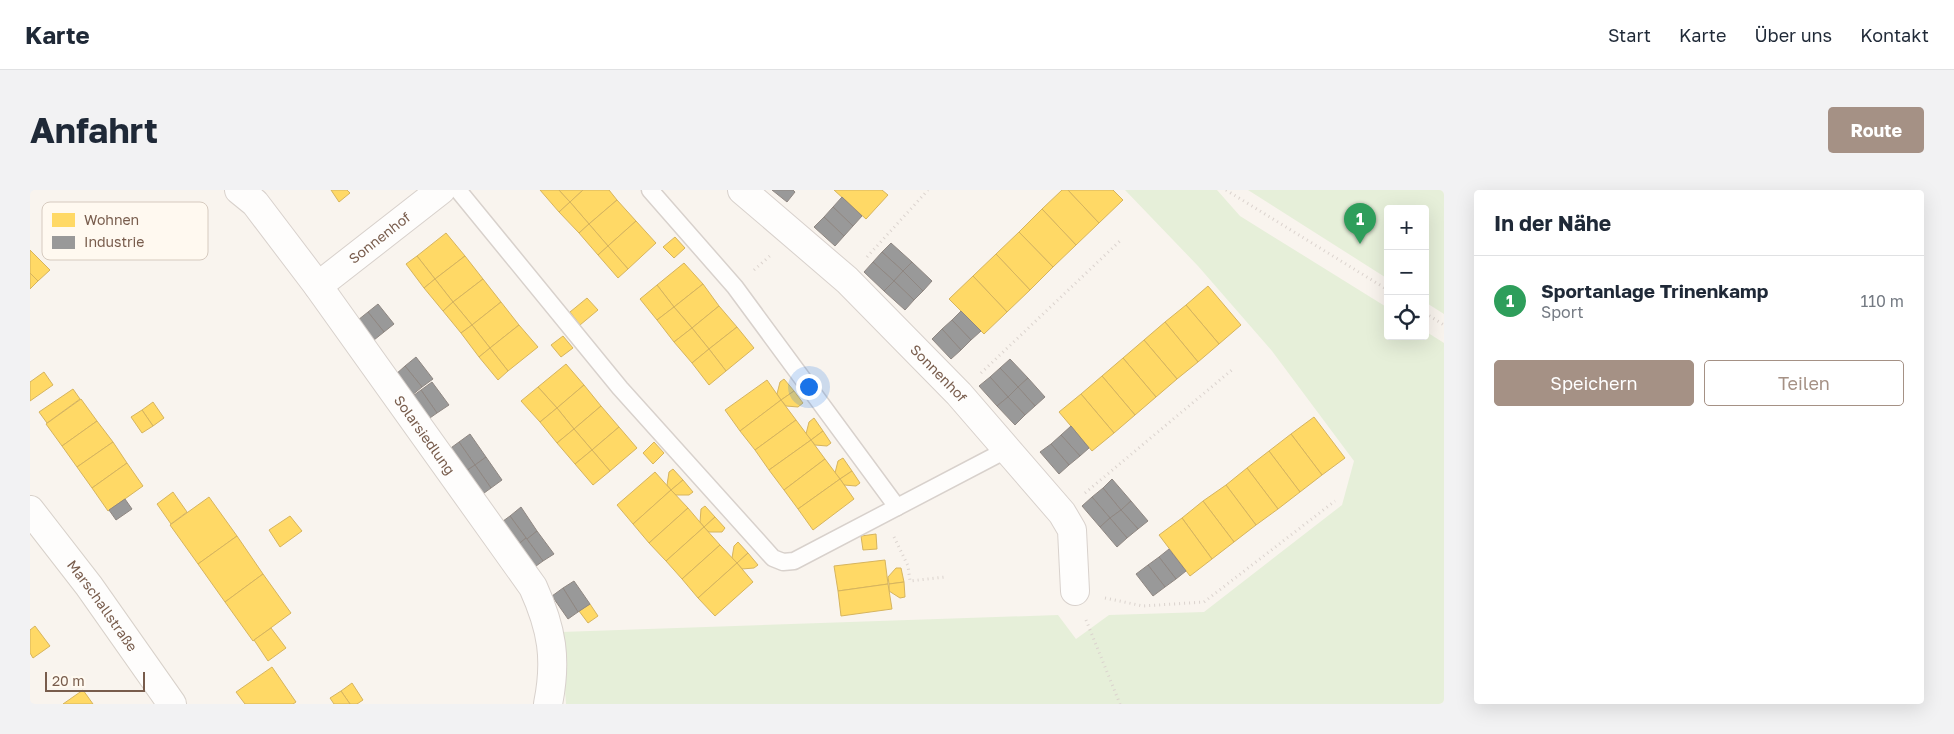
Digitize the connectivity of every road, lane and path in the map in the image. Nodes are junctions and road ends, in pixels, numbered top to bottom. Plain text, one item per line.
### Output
1 (239, 190) edge
2 (650, 190) edge
3 (742, 190) edge
4 (928, 190) edge
5 (1226, 190) edge
6 (1232, 190) edge
7 (443, 191) edge
8 (1236, 196) junction
9 (795, 234) junction
10 (1122, 239) dead end
11 (846, 280) junction
12 (318, 286) junction
13 (735, 287) junction
14 (1384, 288) edge
15 (1429, 316) edge
16 (1444, 325) edge
17 (1233, 369) dead end
18 (959, 394) junction
19 (1008, 449) junction
20 (1335, 501) dead end
21 (30, 510) edge
22 (890, 511) junction
23 (1062, 513) junction
24 (945, 577) dead end
25 (1075, 591) junction
26 (172, 704) edge
27 (548, 704) edge
28 (1120, 704) edge

1 - 12 street, Solarsiedlung
2 - 13 lane
3 - 9 street, Sonnenhof
4 - 11 path
5 - 8 path
6 - 8 path
7 - 12 street, Sonnenhof
7 - 22 lane
8 - 14 path
9 - 11 street, Sonnenhof
9 - 13 path
10 - 18 path
11 - 18 street, Sonnenhof
12 - 27 street, Solarsiedlung
13 - 22 lane
15 - 16 path
17 - 23 path
18 - 19 street, Sonnenhof
19 - 22 lane
19 - 23 street, Sonnenhof
20 - 25 path
21 - 26 street, Marschallstraße
22 - 24 path
23 - 25 street, Sonnenhof
25 - 28 path

